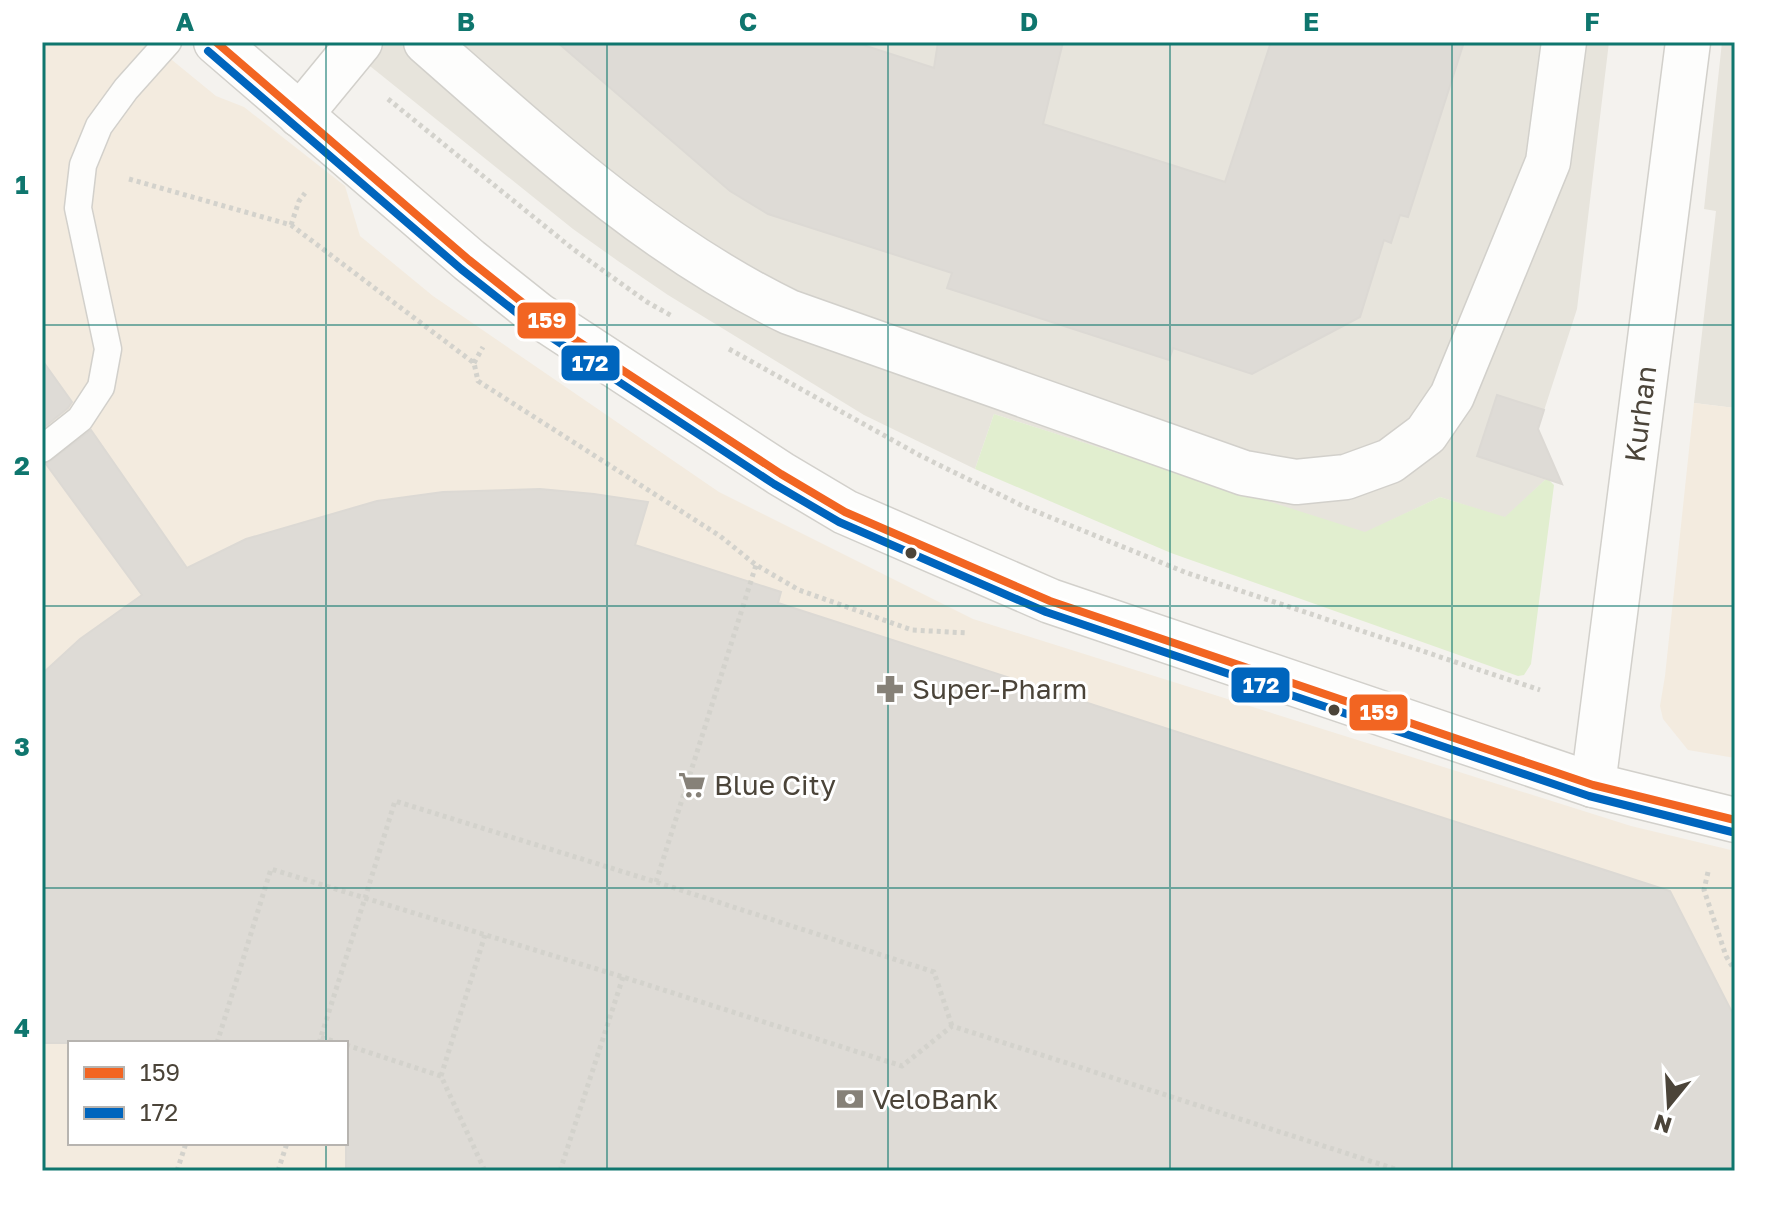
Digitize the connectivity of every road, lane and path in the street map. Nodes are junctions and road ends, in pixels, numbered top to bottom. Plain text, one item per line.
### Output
1 (168, 42) edge
2 (216, 42) edge
3 (360, 42) edge
4 (426, 42) edge
5 (1564, 42) edge
6 (1688, 42) edge
7 (300, 115) junction
8 (121, 177) dead end
9 (312, 183) dead end
10 (291, 225) junction
11 (483, 347) dead end
12 (474, 363) junction
13 (42, 449) edge
14 (756, 565) junction
15 (968, 633) dead end
16 (1593, 785) junction
17 (1735, 820) edge
18 (1708, 867) dead end
19 (656, 882) junction
20 (365, 898) junction
21 (485, 935) junction
22 (1735, 971) edge
23 (623, 977) junction
24 (952, 1026) junction
25 (320, 1040) edge
26 (218, 1041) edge
27 (348, 1046) edge
28 (441, 1076) junction
29 (185, 1145) edge
30 (286, 1145) edge
31 (1395, 1169) dead end
32 (177, 1171) edge
33 (278, 1171) edge
34 (485, 1171) edge
35 (560, 1171) edge

1 - 13 lane
2 - 7 street
3 - 7 street
4 - 5 street
6 - 16 street, Kurhan
7 - 16 street
8 - 10 path
9 - 10 path
10 - 12 path
11 - 12 path
12 - 14 path
14 - 15 path
14 - 19 path
16 - 17 street
18 - 22 path
19 - 20 path
19 - 24 path
20 - 21 path
20 - 25 path
20 - 26 path
21 - 23 path
21 - 28 path
23 - 24 path
23 - 35 path
24 - 31 path
27 - 28 path
28 - 34 path
29 - 32 path
30 - 33 path

